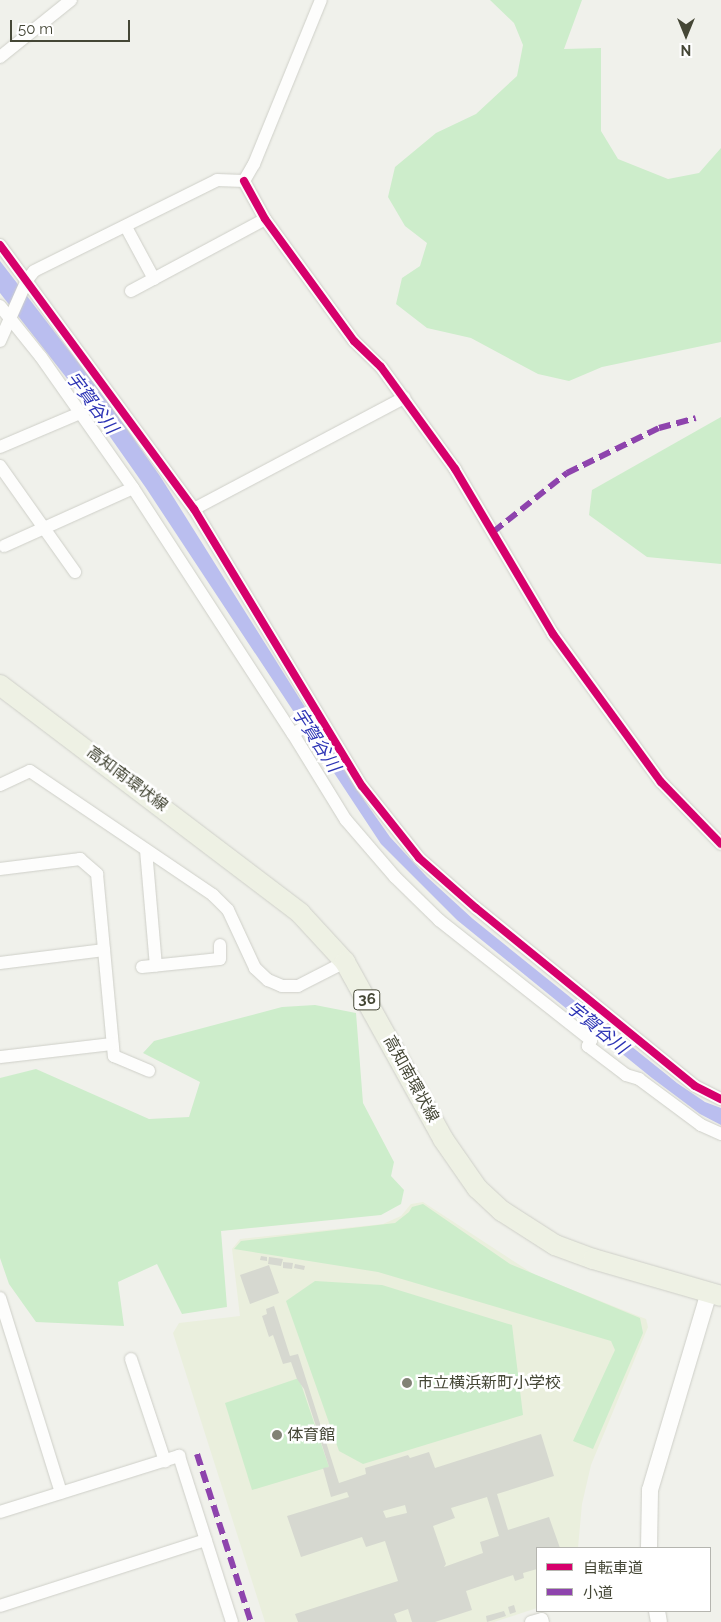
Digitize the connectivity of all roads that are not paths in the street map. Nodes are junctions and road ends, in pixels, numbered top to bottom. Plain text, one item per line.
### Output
1 (70, 0) edge
2 (321, 0) edge
3 (0, 57) edge
4 (244, 181) junction
5 (265, 219) junction
6 (126, 227) junction
7 (0, 245) edge
8 (154, 279) junction
9 (26, 284) junction
10 (132, 291) dead end
11 (0, 306) edge
12 (11, 317) junction
13 (0, 341) edge
14 (404, 398) junction
15 (80, 413) junction
16 (0, 447) edge
17 (0, 466) edge
18 (133, 488) junction
19 (194, 509) junction
20 (44, 528) junction
21 (4, 546) dead end
22 (76, 572) dead end
23 (0, 685) edge
24 (318, 720) junction
25 (296, 733) junction
26 (0, 785) edge
27 (721, 844) edge
28 (146, 850) junction
29 (0, 869) edge
30 (220, 945) dead end
31 (104, 950) junction
32 (346, 962) junction
33 (0, 963) edge
34 (156, 966) junction
35 (142, 967) dead end
36 (112, 1044) junction
37 (0, 1057) edge
38 (149, 1071) dead end
39 (721, 1098) edge
40 (721, 1134) edge
41 (715, 1294) edge
42 (0, 1298) edge
43 (131, 1359) dead end
44 (165, 1461) junction
45 (60, 1493) junction
46 (0, 1512) edge
47 (206, 1540) junction
48 (649, 1547) edge
49 (0, 1606) edge
50 (232, 1622) edge
51 (531, 1622) edge
52 (543, 1622) edge

1 - 3 street
2 - 4 street
4 - 5 street
4 - 6 street
5 - 8 street
5 - 14 street
6 - 8 street
6 - 9 street
7 - 9 street
8 - 10 street
9 - 12 street
9 - 19 street
11 - 12 street
12 - 13 street
12 - 15 street
14 - 19 street
14 - 27 street
15 - 16 street
15 - 18 street
17 - 20 street
18 - 20 street
18 - 25 street
19 - 24 street
20 - 21 street
20 - 22 street
23 - 32 main road, 高知南環状線 / 36
24 - 25 street
24 - 39 street
25 - 40 street
26 - 28 street
28 - 32 street
28 - 34 street
29 - 31 street
30 - 34 street
31 - 33 street
31 - 36 street
32 - 41 main road, 高知南環状線 / 36
34 - 35 street
36 - 37 street
36 - 38 street
41 - 48 street
42 - 45 street
43 - 44 street
44 - 45 street
44 - 47 street
45 - 46 street
47 - 49 street
47 - 50 street
51 - 52 street

